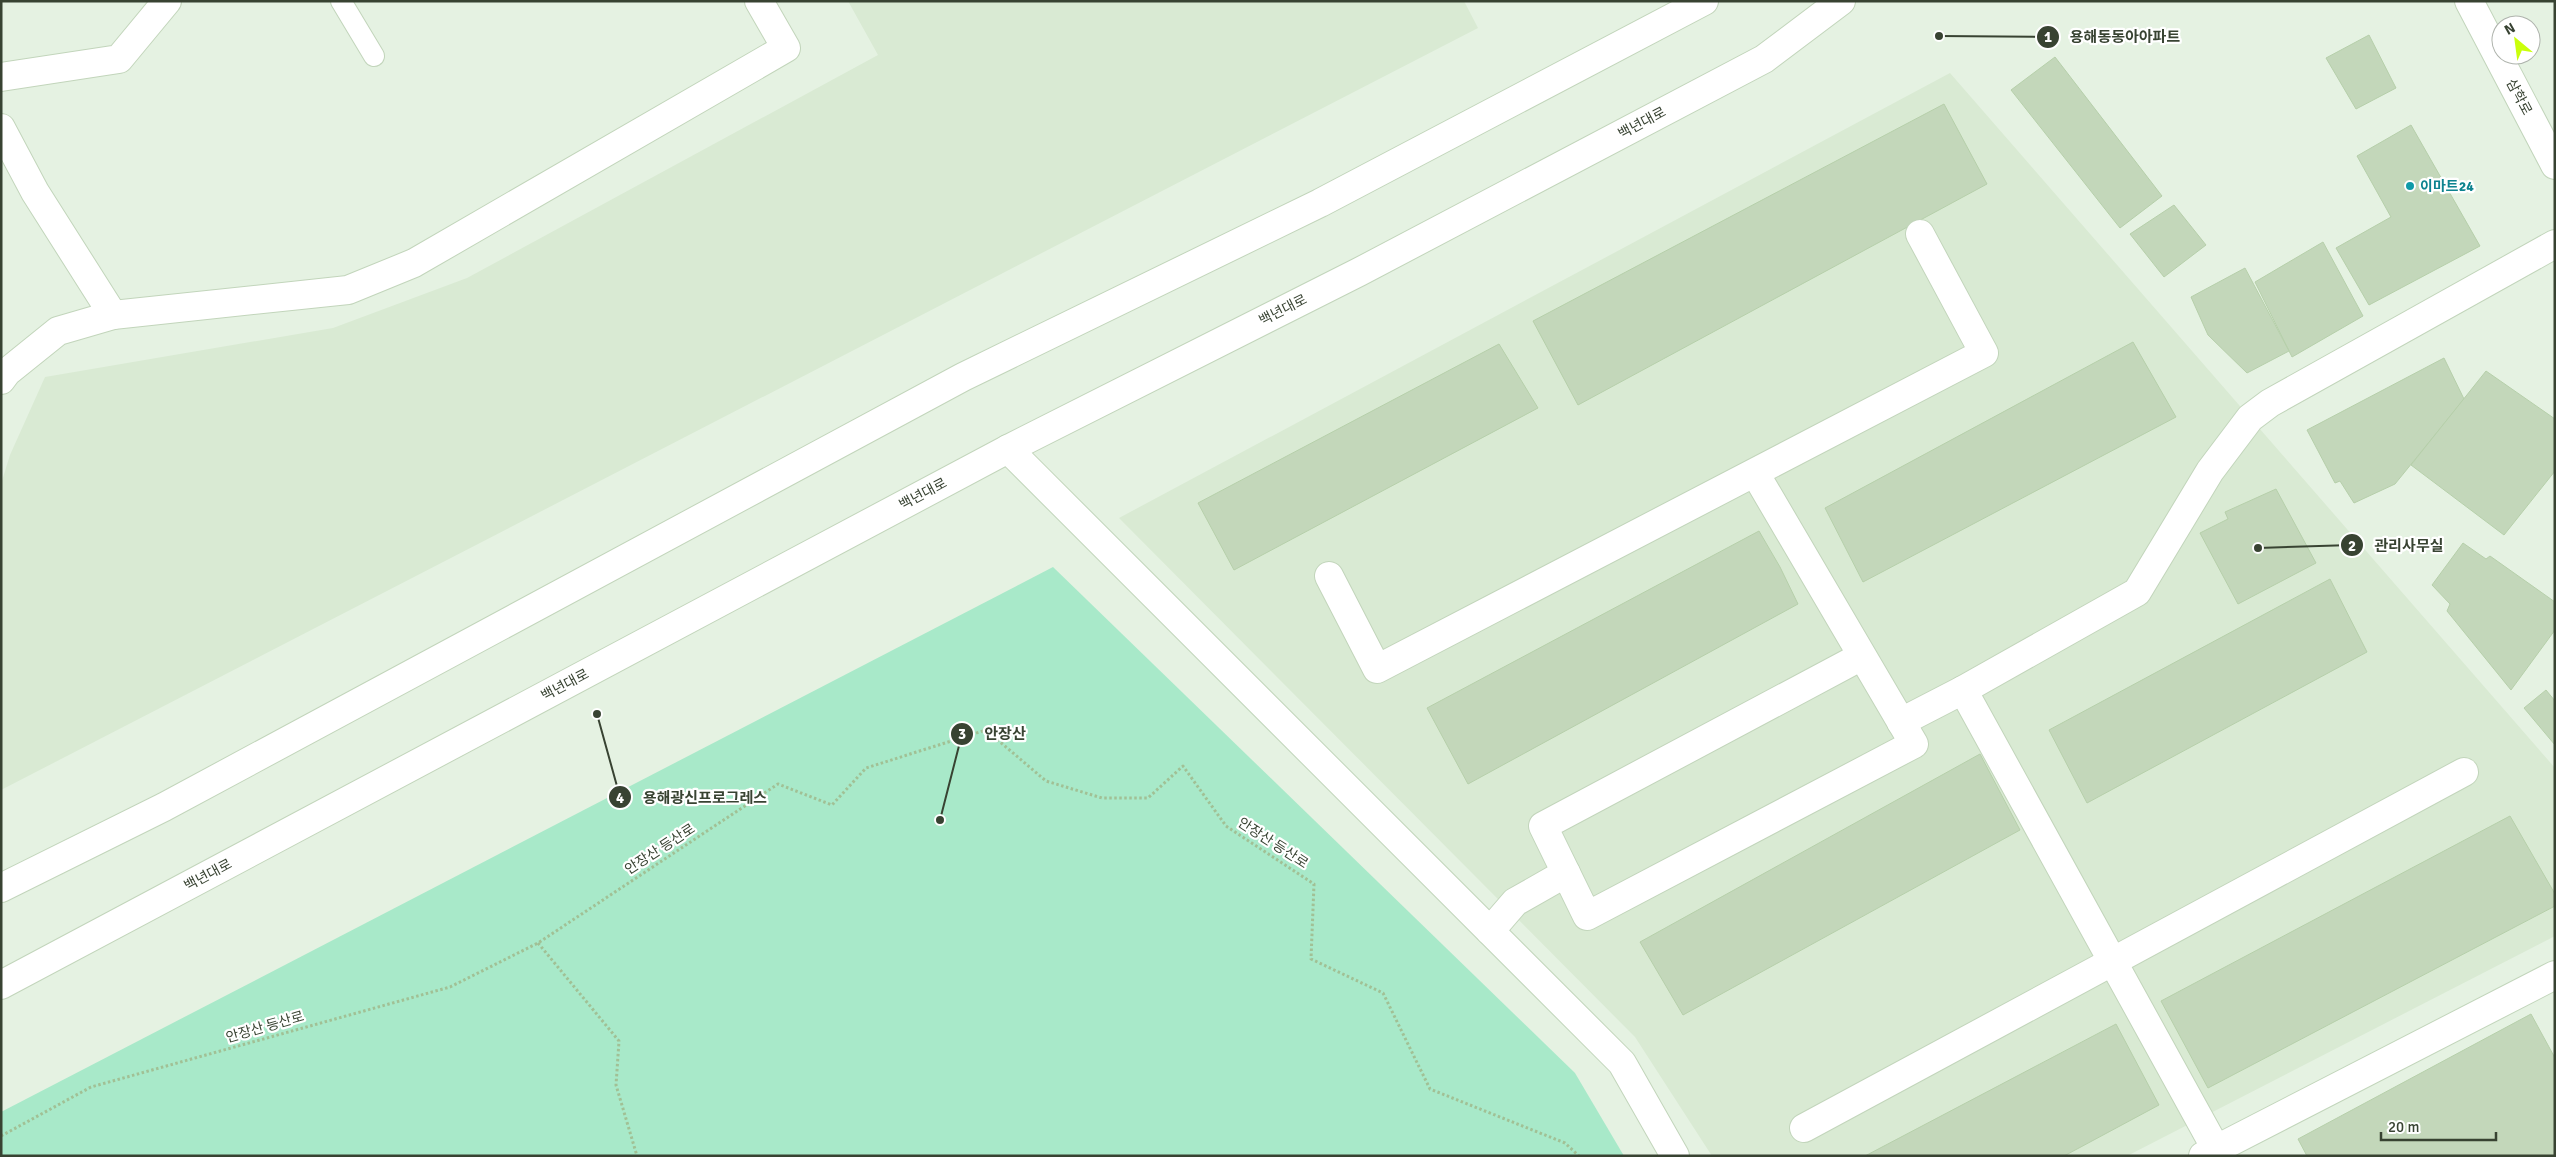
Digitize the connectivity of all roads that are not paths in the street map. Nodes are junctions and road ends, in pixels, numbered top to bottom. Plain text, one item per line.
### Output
1 (167, 1) edge
2 (341, 1) edge
3 (759, 1) edge
4 (1704, 1) edge
5 (1841, 1) edge
6 (2469, 1) edge
7 (374, 56) dead end
8 (1, 77) edge
9 (1, 128) edge
10 (2555, 165) edge
11 (1920, 234) dead end
12 (2555, 244) edge
13 (113, 315) junction
14 (1, 380) edge
15 (1008, 449) junction
16 (1755, 473) junction
17 (1329, 576) dead end
18 (1862, 656) junction
19 (1963, 690) junction
20 (1902, 722) junction
21 (2464, 772) dead end
22 (1566, 873) junction
23 (1, 888) edge
24 (1490, 931) junction
25 (2114, 962) junction
26 (2555, 974) edge
27 (1, 985) edge
28 (1804, 1128) dead end
29 (2210, 1153) edge
30 (1675, 1156) edge

1 - 8 street
2 - 7 lane
3 - 13 street
4 - 23 street
5 - 15 street, 백년대로
6 - 10 street, 삼학로
9 - 13 street
11 - 16 street
12 - 19 street
13 - 14 street
15 - 24 street
15 - 27 street, 백년대로
16 - 17 street
16 - 18 street
18 - 20 street
18 - 22 street
19 - 20 street
19 - 25 street
20 - 22 street
21 - 25 street
22 - 24 street
24 - 30 street
25 - 28 street
25 - 29 street
26 - 29 street

